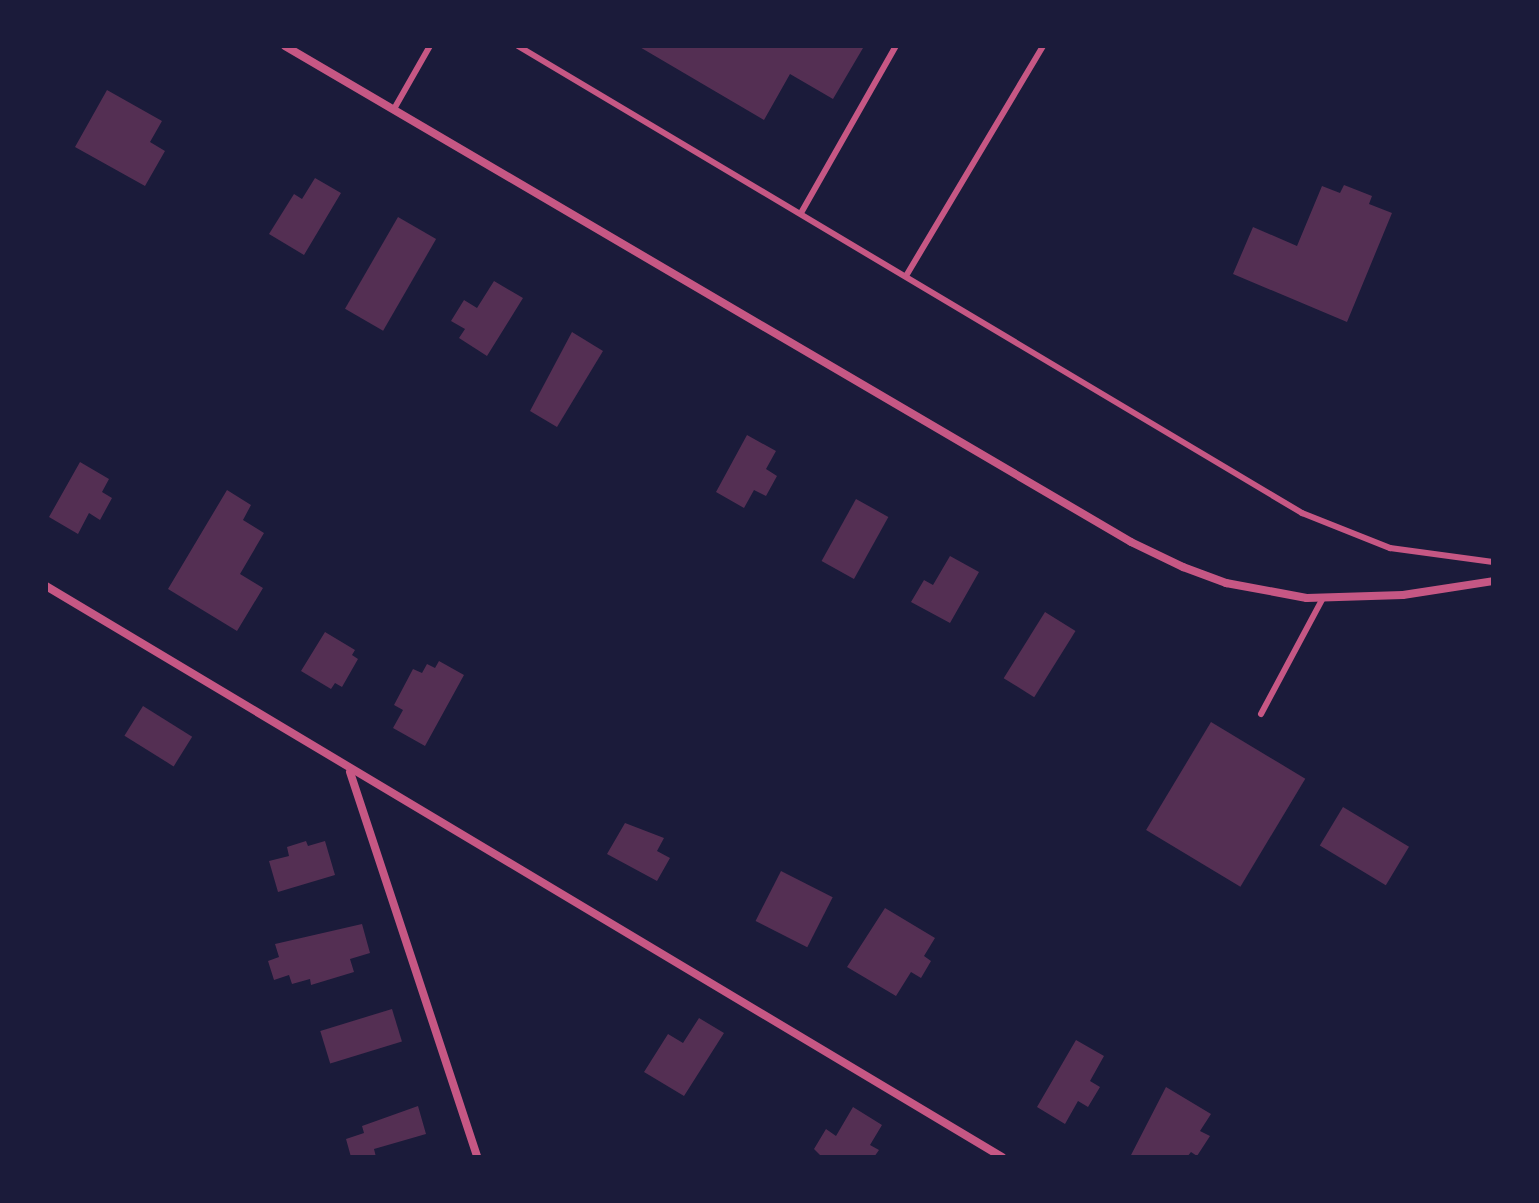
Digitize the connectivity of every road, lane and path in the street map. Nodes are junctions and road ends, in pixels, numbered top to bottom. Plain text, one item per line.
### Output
1 (285, 46) edge
2 (430, 46) edge
3 (518, 46) edge
4 (896, 46) edge
5 (1043, 46) edge
6 (394, 109) junction
7 (801, 213) junction
8 (906, 276) junction
9 (1493, 562) edge
10 (1493, 581) edge
11 (46, 586) edge
12 (1323, 598) junction
13 (1261, 714) dead end
14 (350, 772) junction
15 (477, 1157) edge
16 (1002, 1157) edge

1 - 6 street
2 - 6 lane
3 - 7 lane
4 - 7 lane
5 - 8 lane
6 - 12 street
7 - 8 lane
8 - 9 lane
10 - 12 street
11 - 14 street
12 - 13 lane
14 - 15 street
14 - 16 street

